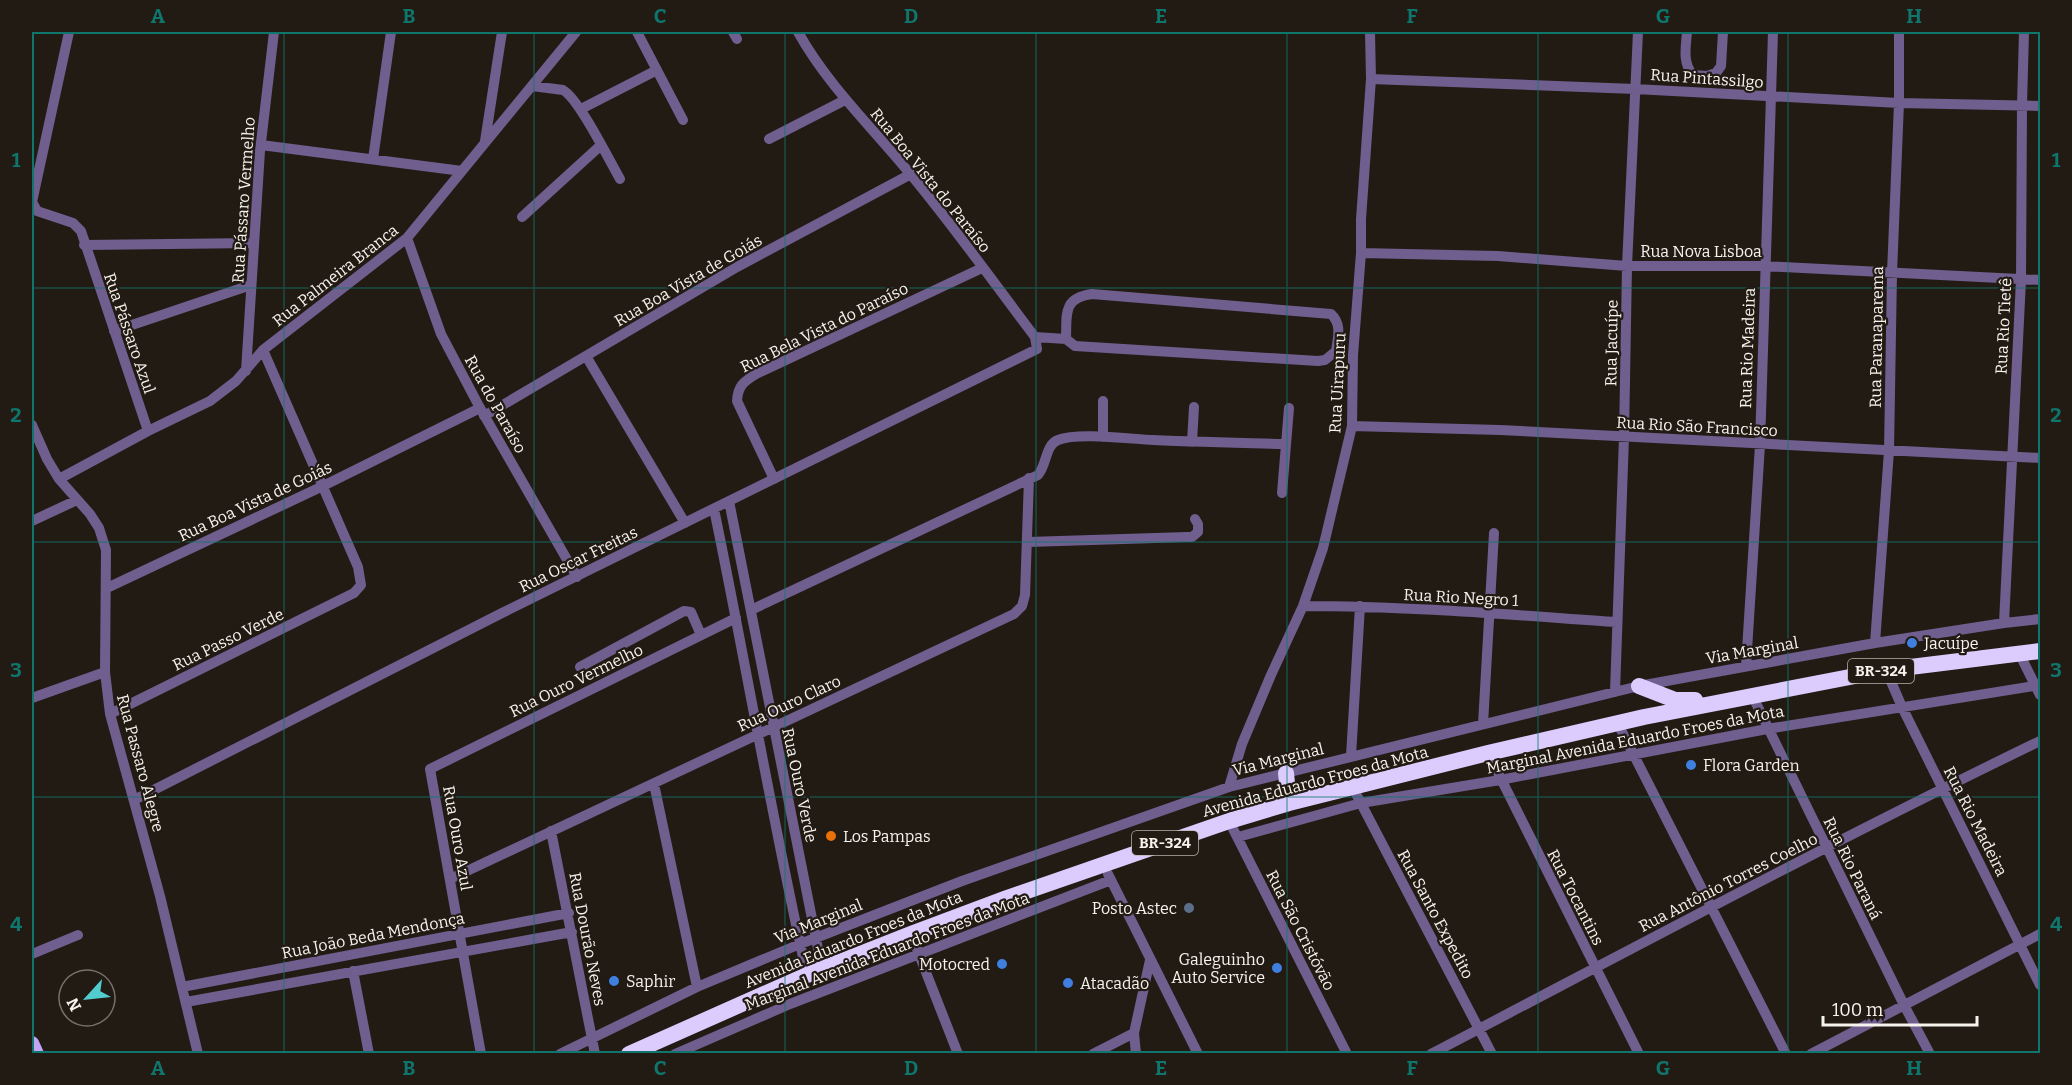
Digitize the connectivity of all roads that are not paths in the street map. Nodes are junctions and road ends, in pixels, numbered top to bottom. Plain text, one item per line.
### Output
1 (69, 32) edge
2 (274, 32) edge
3 (391, 32) edge
4 (502, 32) edge
5 (576, 32) edge
6 (637, 32) edge
7 (798, 32) edge
8 (1370, 32) edge
9 (1638, 32) edge
10 (1687, 32) edge
11 (1724, 32) edge
12 (1773, 32) edge
13 (1899, 32) edge
14 (2024, 32) edge
15 (657, 70) junction
16 (1703, 76) junction
17 (1371, 79) junction
18 (532, 86) junction
19 (1635, 88) junction
20 (1702, 92) junction
21 (1770, 97) junction
22 (845, 100) junction
23 (1899, 103) junction
24 (2022, 105) junction
25 (2040, 106) edge
26 (581, 110) junction
27 (683, 120) dead end
28 (769, 139) dead end
29 (485, 141) junction
30 (261, 145) junction
31 (600, 146) junction
32 (373, 159) junction
33 (462, 171) junction
34 (911, 174) junction
35 (620, 179) dead end
36 (32, 202) edge
37 (522, 217) dead end
38 (407, 238) junction
39 (254, 243) junction
40 (84, 245) junction
41 (1360, 253) junction
42 (1627, 266) junction
43 (1764, 266) junction
44 (982, 268) junction
45 (1892, 273) junction
46 (2020, 280) junction
47 (2040, 280) edge
48 (251, 285) junction
49 (114, 331) junction
50 (1035, 337) junction
51 (1065, 339) junction
52 (263, 350) junction
53 (586, 356) junction
54 (246, 371) junction
55 (1103, 401) dead end
56 (1194, 407) dead end
57 (1289, 408) dead end
58 (482, 412) junction
59 (32, 425) edge
60 (1352, 426) junction
61 (148, 431) junction
62 (1103, 437) junction
63 (1624, 437) junction
64 (1192, 442) junction
65 (1286, 444) junction
66 (1760, 445) junction
67 (1889, 451) junction
68 (2011, 457) junction
69 (2040, 458) edge
70 (59, 478) junction
71 (1029, 478) junction
72 (774, 479) junction
73 (323, 486) junction
74 (1282, 492) dead end
75 (77, 500) junction
76 (729, 501) junction
77 (714, 509) junction
78 (1195, 519) dead end
79 (32, 521) edge
80 (685, 524) junction
81 (1494, 533) dead end
82 (1028, 542) junction
83 (577, 577) junction
84 (107, 588) junction
85 (1303, 606) junction
86 (1360, 606) junction
87 (751, 610) junction
88 (1490, 613) junction
89 (736, 618) junction
90 (2040, 619) edge
91 (1617, 622) junction
92 (2004, 623) junction
93 (701, 635) junction
94 (1875, 643) junction
95 (2040, 651) edge
96 (2019, 653) junction
97 (1746, 666) junction
98 (580, 667) dead end
99 (1886, 670) junction
100 (105, 672) junction
101 (1639, 686) junction
102 (2039, 689) edge
103 (1615, 692) junction
104 (1752, 695) junction
105 (32, 698) edge
106 (1723, 701) junction
107 (1902, 707) junction
108 (110, 714) junction
109 (1617, 722) junction
110 (1483, 724) junction
111 (773, 727) junction
112 (1767, 729) junction
113 (757, 735) junction
114 (2040, 741) edge
115 (1488, 753) junction
116 (1633, 755) junction
117 (1351, 756) junction
118 (430, 769) joint
119 (1286, 773) junction
120 (1500, 780) junction
121 (654, 784) junction
122 (1229, 787) junction
123 (1942, 788) junction
124 (1357, 796) junction
125 (134, 800) junction
126 (1289, 803) junction
127 (1229, 821) junction
128 (551, 831) junction
129 (1238, 837) junction
130 (1826, 848) junction
131 (1103, 865) junction
132 (450, 879) junction
133 (1111, 880) junction
134 (1710, 907) junction
135 (569, 913) junction
136 (572, 932) junction
137 (460, 933) junction
138 (912, 934) junction
139 (2040, 934) edge
140 (78, 935) dead end
141 (817, 938) junction
142 (800, 944) junction
143 (2019, 945) junction
144 (463, 951) junction
145 (32, 954) edge
146 (919, 954) junction
147 (1150, 960) junction
148 (1595, 968) junction
149 (353, 971) junction
150 (815, 972) junction
151 (2040, 985) edge
152 (182, 987) junction
153 (697, 987) junction
154 (186, 1002) junction
155 (1904, 1005) junction
156 (1479, 1029) junction
157 (1134, 1033) junction
158 (668, 1035) junction
159 (592, 1038) junction
160 (32, 1043) edge
161 (37, 1053) edge
162 (198, 1053) edge
163 (369, 1053) edge
164 (481, 1053) edge
165 (560, 1053) edge
166 (595, 1053) edge
167 (629, 1053) edge
168 (676, 1053) edge
169 (958, 1053) edge
170 (1093, 1053) edge
171 (1136, 1053) edge
172 (1198, 1053) edge
173 (1347, 1053) edge
174 (1431, 1053) edge
175 (1492, 1053) edge
176 (1638, 1053) edge
177 (1786, 1053) edge
178 (1811, 1053) edge
179 (1930, 1053) edge

1 - 36 street
2 - 30 street, Rua Pássaro Vermelho
3 - 32 street
4 - 29 street
5 - 18 street, Rua Palmeira Branca
6 - 15 street
7 - 22 street, Rua Boa Vista do Paraíso
8 - 17 street, Rua Uirapuru
9 - 19 street, Rua Jacuípe
10 - 16 street
11 - 16 street
12 - 21 street, Rua Rio Madeira
13 - 23 street, Rua Paranaparema
14 - 24 street, Rua Rio Tietê
15 - 26 street
15 - 27 street
16 - 20 street
17 - 19 street, Rua Pintassilgo
17 - 41 street, Rua Uirapuru
18 - 26 street
18 - 29 street, Rua Palmeira Branca
19 - 20 street, Rua Pintassilgo
19 - 42 street, Rua Jacuípe
20 - 21 street, Rua Pintassilgo
21 - 23 street, Rua Pintassilgo
21 - 43 street, Rua Rio Madeira
22 - 28 street
22 - 34 street, Rua Boa Vista do Paraíso
23 - 24 street, Rua Pintassilgo
23 - 45 street, Rua Paranaparema
24 - 25 street, Rua Pintassilgo
24 - 46 street, Rua Rio Tietê
26 - 31 street
29 - 33 street, Rua Palmeira Branca
30 - 32 street
30 - 39 street, Rua Pássaro Vermelho
31 - 35 street
31 - 37 street
32 - 33 street
33 - 38 street, Rua Palmeira Branca
34 - 44 street, Rua Boa Vista do Paraíso
34 - 53 street, Rua Boa Vista de Goiás
36 - 40 street, Rua Pássaro Azul
38 - 52 street, Rua Palmeira Branca
38 - 58 street, Rua do Paraíso
39 - 40 street
39 - 48 street, Rua Pássaro Vermelho
40 - 49 street, Rua Pássaro Azul
41 - 42 street, Rua Nova Lisboa
41 - 60 street, Rua Uirapuru
42 - 43 street, Rua Nova Lisboa
42 - 63 street, Rua Jacuípe
43 - 45 street, Rua Nova Lisboa
43 - 66 street, Rua Rio Madeira
44 - 50 street, Rua Boa Vista do Paraíso
44 - 72 street, Rua Bela Vista do Paraíso
45 - 46 street, Rua Nova Lisboa
45 - 67 street, Rua Paranaparema
46 - 47 street, Rua Nova Lisboa
46 - 68 street, Rua Rio Tietê
48 - 49 street
48 - 54 street, Rua Pássaro Vermelho
49 - 61 street, Rua Pássaro Azul
50 - 51 street
50 - 72 street, Rua Oscar Freitas
51 - 51 street
52 - 54 street, Rua Palmeira Branca
52 - 73 street
53 - 58 street, Rua Boa Vista de Goiás
53 - 80 street
54 - 61 street, Rua Palmeira Branca
55 - 62 street
56 - 64 street
57 - 65 street
58 - 73 street, Rua Boa Vista de Goiás
58 - 83 street, Rua do Paraíso
59 - 70 street, Rua Passaro Alegre
60 - 63 street, Rua Rio São Francisco
60 - 85 street, Rua Uirapuru
61 - 70 street, Rua Palmeira Branca
62 - 64 street
62 - 71 street
63 - 66 street, Rua Rio São Francisco
63 - 91 street, Rua Jacuípe
64 - 65 street
65 - 74 street
66 - 67 street, Rua Rio São Francisco
66 - 97 street, Rua Rio Madeira
67 - 68 street, Rua Rio São Francisco
67 - 94 street, Rua Paranaparema
68 - 69 street, Rua Rio São Francisco
68 - 92 street, Rua Rio Tietê
70 - 75 street, Rua Passaro Alegre
71 - 82 street, Rua Ouro Claro
71 - 87 street
72 - 76 street, Rua Oscar Freitas
73 - 84 street, Rua Boa Vista de Goiás
73 - 108 street, Rua Passo Verde
75 - 79 street
75 - 84 street, Rua Passaro Alegre
76 - 77 street, Rua Oscar Freitas
76 - 87 street, Rua Ouro Verde
77 - 80 street, Rua Oscar Freitas
77 - 89 street, Rua Ouro Verde
78 - 82 street
80 - 83 street, Rua Oscar Freitas
81 - 88 street
82 - 111 street, Rua Ouro Claro
83 - 125 street, Rua Oscar Freitas
84 - 100 street, Rua Passaro Alegre
85 - 86 street, Rua Rio Negro 1
85 - 122 street, Rua Uirapuru
86 - 88 street, Rua Rio Negro 1
86 - 117 street
87 - 111 street, Rua Ouro Verde
88 - 91 street, Rua Rio Negro 1
88 - 110 street
89 - 93 street, Rua Ouro Vermelho
89 - 113 street, Rua Ouro Verde
90 - 92 street, Via Marginal
91 - 103 street, Rua Jacuípe
92 - 94 street, Via Marginal
93 - 98 street
93 - 118 street, Rua Ouro Vermelho
94 - 97 street, Via Marginal
95 - 96 highway, Avenida Eduardo Froes da Mota / BR-324
96 - 99 highway, Avenida Eduardo Froes da Mota / BR-324
96 - 102 street
97 - 101 street, Via Marginal
99 - 104 highway, Avenida Eduardo Froes da Mota / BR-324
99 - 107 street, Rua Rio Madeira
100 - 105 street
100 - 108 street, Rua Passaro Alegre
101 - 103 street, Via Marginal
101 - 106 highway
102 - 107 street, Marginal Avenida Eduardo Froes da Mota
103 - 110 street, Via Marginal
104 - 106 highway, Avenida Eduardo Froes da Mota / BR-324
104 - 112 street, Rua Rio Paraná
106 - 109 highway, Avenida Eduardo Froes da Mota / BR-324
107 - 112 street, Marginal Avenida Eduardo Froes da Mota
107 - 123 street, Rua Rio Madeira
108 - 125 street, Rua Passaro Alegre
109 - 115 highway, Avenida Eduardo Froes da Mota / BR-324
109 - 116 street
110 - 117 street, Via Marginal
111 - 113 street, Rua Ouro Claro
111 - 141 street, Rua Ouro Verde
112 - 116 street, Marginal Avenida Eduardo Froes da Mota
112 - 130 street, Rua Rio Paraná
113 - 121 street, Rua Ouro Claro
113 - 142 street, Rua Ouro Verde
114 - 123 street, Rua Antônio Torres Coelho
115 - 120 street, Rua Tocantins
115 - 124 highway, Avenida Eduardo Froes da Mota / BR-324
116 - 120 street, Marginal Avenida Eduardo Froes da Mota
116 - 134 street
117 - 119 street, Via Marginal
118 - 132 street, Rua Ouro Azul
119 - 122 street, Via Marginal
119 - 126 highway
120 - 124 street, Marginal Avenida Eduardo Froes da Mota
120 - 148 street, Rua Tocantins
121 - 128 street, Rua Ouro Claro
121 - 153 street
122 - 141 street, Via Marginal
123 - 130 street, Rua Antônio Torres Coelho
123 - 143 street, Rua Rio Madeira
124 - 126 highway, Avenida Eduardo Froes da Mota / BR-324
124 - 129 street, Marginal Avenida Eduardo Froes da Mota
124 - 156 street, Rua Santo Expedito
125 - 152 street, Rua Passaro Alegre
126 - 127 highway, Avenida Eduardo Froes da Mota / BR-324
127 - 129 street, Rua São Cristóvão
127 - 131 highway, Avenida Eduardo Froes da Mota / BR-324
128 - 132 street, Rua Ouro Claro
128 - 135 street, Rua Dourão Neves
129 - 173 street, Rua São Cristóvão
130 - 134 street, Rua Antônio Torres Coelho
130 - 155 street, Rua Rio Paraná
131 - 133 street
131 - 138 highway, Avenida Eduardo Froes da Mota / BR-324
132 - 137 street, Rua Ouro Azul
133 - 146 street, Marginal Avenida Eduardo Froes da Mota
133 - 147 street
134 - 148 street, Rua Antônio Torres Coelho
134 - 177 street
135 - 136 street, Rua Dourão Neves
135 - 137 street, Rua João Beda Mendonça
136 - 144 street, Rua João Beda Mendonça
136 - 159 street, Rua Dourão Neves
137 - 144 street, Rua Ouro Azul
137 - 152 street, Rua João Beda Mendonça
138 - 146 street
138 - 150 highway, Avenida Eduardo Froes da Mota / BR-324
139 - 143 street
140 - 145 street
141 - 142 street, Via Marginal
141 - 150 street, Rua Ouro Verde
142 - 150 street, Rua Ouro Verde
142 - 153 street, Via Marginal
143 - 151 street, Rua Rio Madeira
143 - 155 street
144 - 149 street, Rua João Beda Mendonça
144 - 164 street, Rua Ouro Azul
146 - 168 street, Marginal Avenida Eduardo Froes da Mota
146 - 169 street
147 - 157 street
147 - 172 street
148 - 156 street, Rua Antônio Torres Coelho
148 - 176 street, Rua Tocantins
149 - 154 street, Rua João Beda Mendonça
149 - 163 street
150 - 158 highway, Avenida Eduardo Froes da Mota / BR-324
152 - 154 street, Rua Passaro Alegre
153 - 159 street, Via Marginal
154 - 162 street, Rua Passaro Alegre
155 - 178 street
155 - 179 street, Rua Rio Paraná
156 - 174 street, Rua Antônio Torres Coelho
156 - 175 street, Rua Santo Expedito
157 - 170 street
157 - 171 street
158 - 167 highway, Avenida Eduardo Froes da Mota / BR-324
158 - 168 street
159 - 165 street, Via Marginal
159 - 166 street, Rua Dourão Neves
160 - 161 main road

